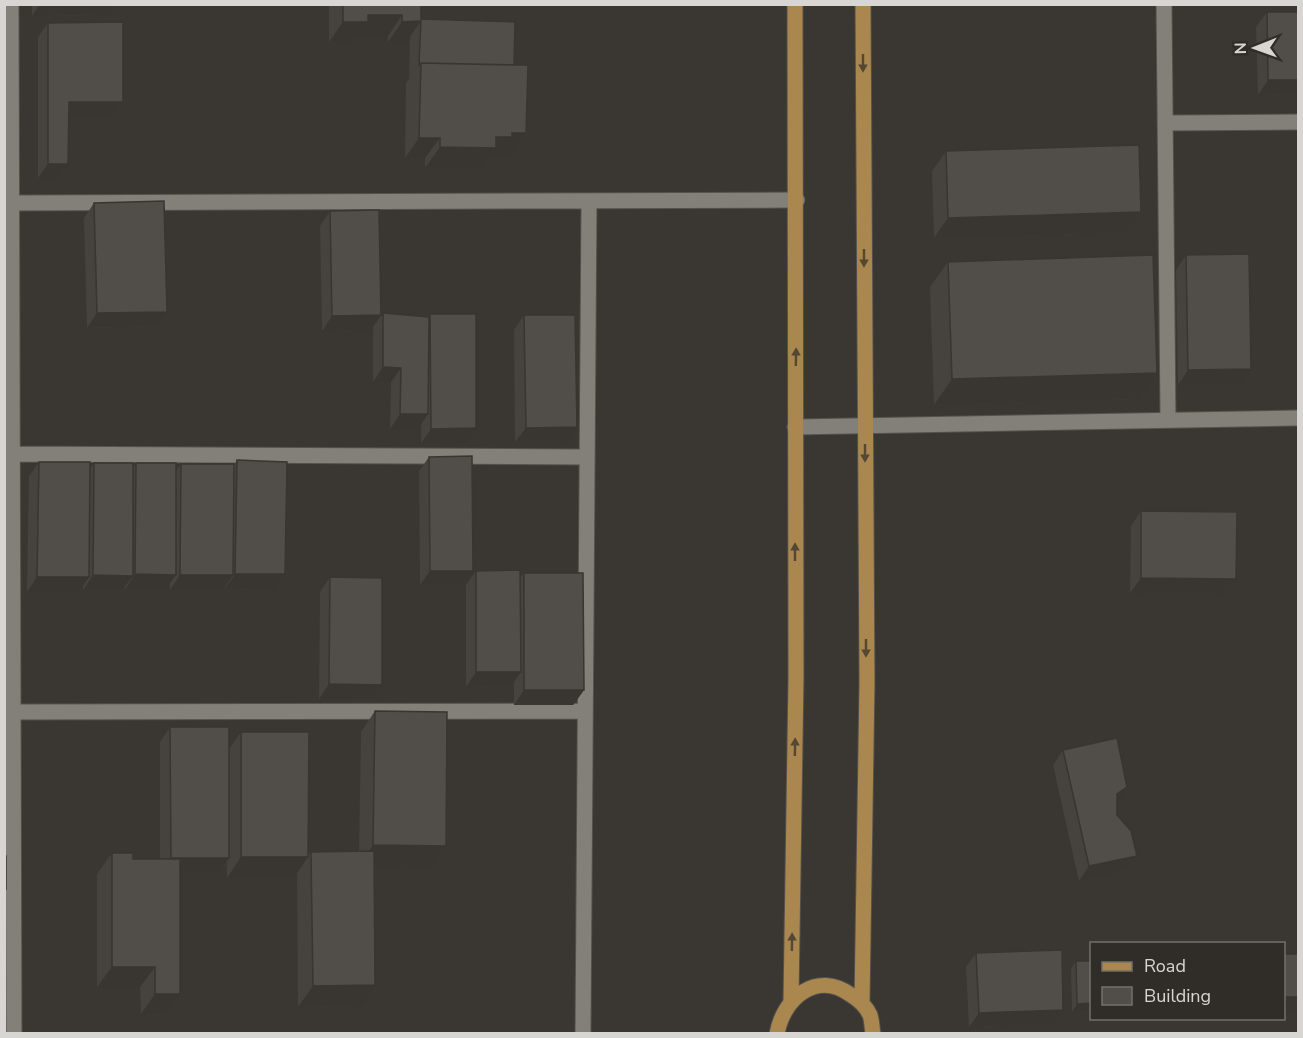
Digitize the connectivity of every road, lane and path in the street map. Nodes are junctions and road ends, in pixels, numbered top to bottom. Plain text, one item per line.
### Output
1 (11, 4) edge
2 (795, 4) edge
3 (863, 4) edge
4 (1164, 4) edge
5 (1299, 122) edge
6 (1165, 123) junction
7 (797, 200) junction
8 (589, 201) junction
9 (11, 202) junction
10 (8, 369) edge
11 (1299, 418) edge
12 (1168, 420) junction
13 (865, 426) junction
14 (795, 427) junction
15 (12, 454) junction
16 (587, 457) junction
17 (585, 711) junction
18 (13, 712) junction
19 (791, 1001) junction
20 (862, 1002) junction
21 (14, 1034) edge
22 (584, 1034) edge
23 (777, 1034) edge
24 (873, 1034) edge

1 - 9 street
2 - 7 main road
3 -> 13 main road
4 - 6 street
5 - 6 street
6 - 12 street
7 - 8 street
14 -> 7 main road
8 - 9 street
8 - 16 street
9 - 10 street
10 - 15 street
11 - 12 street
12 - 13 street
13 - 14 street
13 -> 20 main road
19 -> 14 main road
15 - 16 street
15 - 18 street
16 - 17 street
17 - 18 street
17 - 22 street
18 - 21 street
19 - 20 main road
19 - 23 main road
20 - 24 main road

